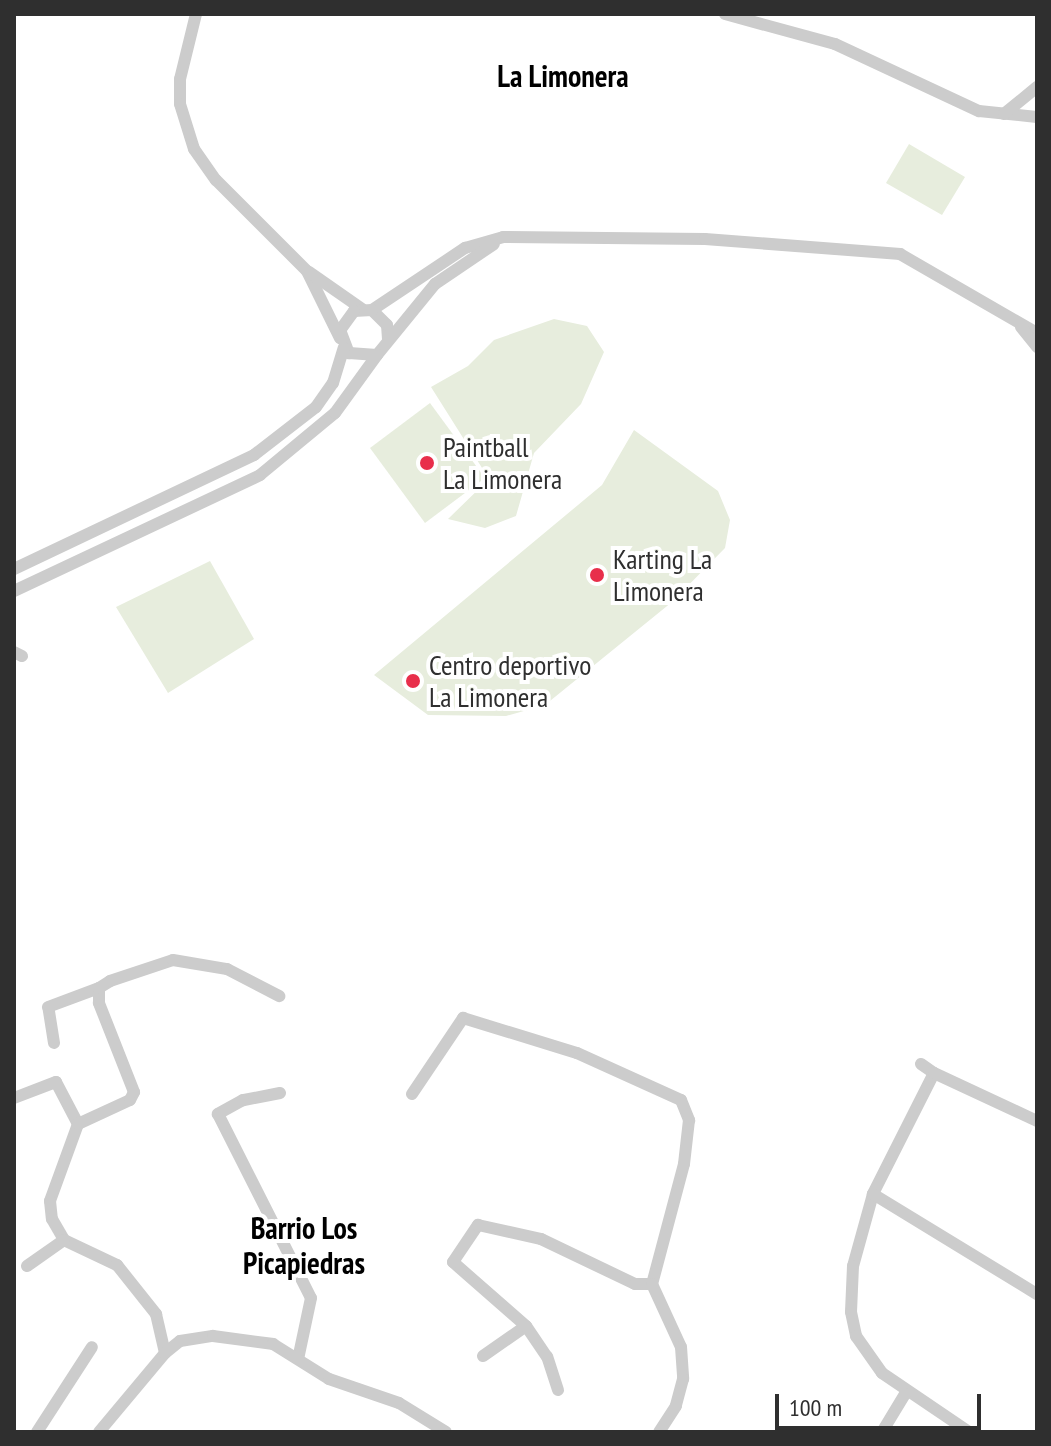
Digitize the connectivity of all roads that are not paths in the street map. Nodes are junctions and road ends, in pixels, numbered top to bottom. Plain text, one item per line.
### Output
1 (196, 14) edge
2 (725, 14) edge
3 (1037, 87) edge
4 (1004, 114) junction
5 (1037, 117) edge
6 (503, 237) junction
7 (307, 271) junction
8 (367, 309) junction
9 (1012, 316) junction
10 (1037, 333) edge
11 (388, 339) junction
12 (342, 343) junction
13 (1037, 347) edge
14 (377, 355) junction
15 (14, 569) edge
16 (34, 582) junction
17 (14, 591) edge
18 (14, 601) edge
19 (99, 988) junction
20 (279, 996) dead end
21 (54, 1043) dead end
22 (921, 1064) dead end
23 (934, 1073) junction
24 (280, 1093) dead end
25 (412, 1094) dead end
26 (14, 1098) edge
27 (1037, 1121) edge
28 (78, 1124) junction
29 (873, 1194) junction
30 (64, 1240) junction
31 (27, 1266) dead end
32 (652, 1284) junction
33 (1037, 1294) edge
34 (526, 1326) junction
35 (92, 1347) dead end
36 (165, 1353) junction
37 (483, 1356) dead end
38 (298, 1359) junction
39 (558, 1390) dead end
40 (905, 1394) junction
41 (37, 1432) edge
42 (99, 1432) edge
43 (446, 1432) edge
44 (659, 1432) edge
45 (882, 1432) edge
46 (969, 1432) edge

1 - 7 street
2 - 4 street
3 - 4 street
4 - 5 street
6 - 8 street
6 - 9 street
6 - 11 street
7 - 8 street
7 - 12 street
8 - 11 street
8 - 12 street
9 - 10 street
9 - 13 street
11 - 14 street
12 - 14 street
12 - 15 street
14 - 16 street
16 - 17 street
16 - 18 street
19 - 20 street
19 - 21 street
19 - 28 street
22 - 23 street
23 - 27 street
23 - 29 street
24 - 38 street
25 - 32 street
26 - 28 street
28 - 30 street
29 - 33 street
29 - 40 street
30 - 31 street
30 - 36 street
32 - 34 street
32 - 44 street
34 - 37 street
34 - 39 street
35 - 41 street
36 - 38 street
36 - 42 street
38 - 43 street
40 - 45 street
40 - 46 street

